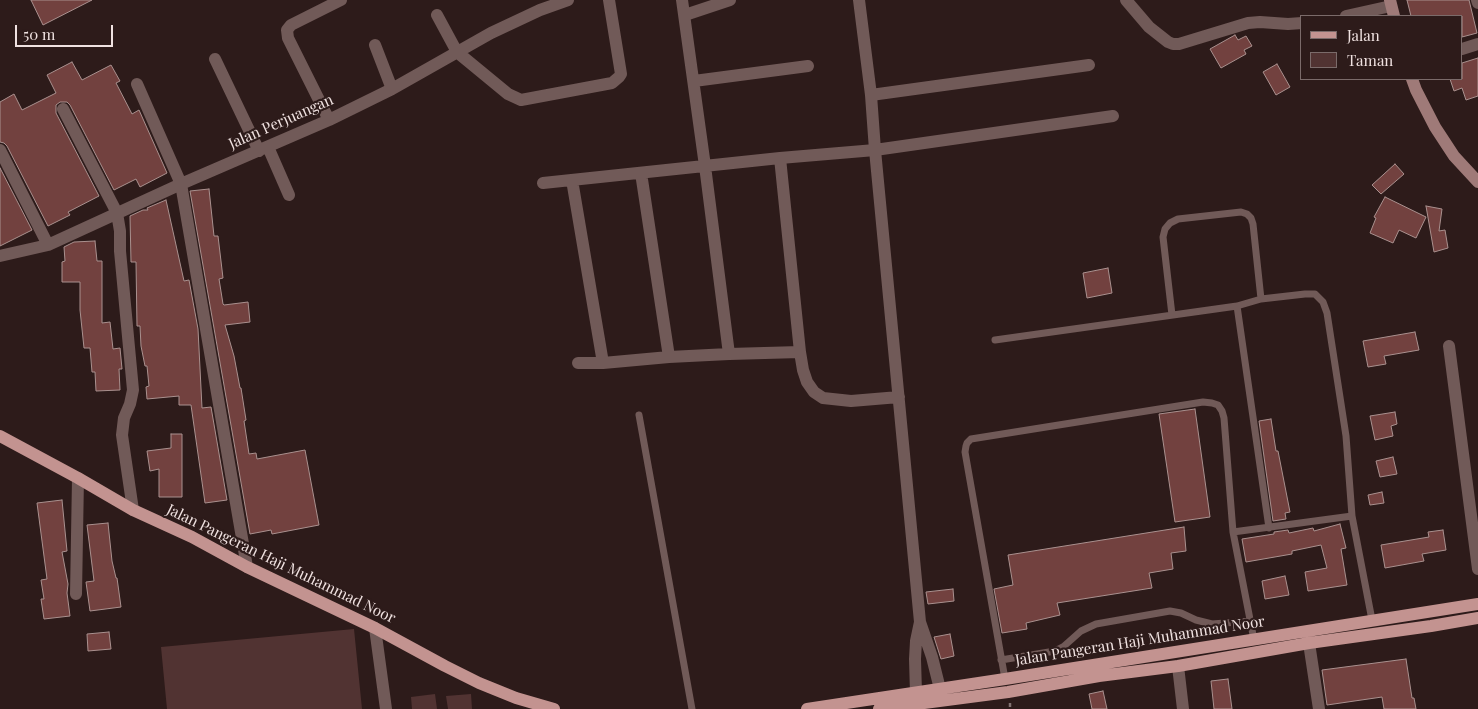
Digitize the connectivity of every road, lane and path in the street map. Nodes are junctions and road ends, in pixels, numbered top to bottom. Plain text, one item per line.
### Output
1 (341, 0) edge
2 (568, 0) edge
3 (609, 0) edge
4 (682, 0) edge
5 (730, 0) edge
6 (859, 0) edge
7 (1126, 0) edge
8 (538, 5) edge
9 (1392, 7) edge
10 (437, 15) dead end
11 (685, 15) junction
12 (1351, 15) edge
13 (1300, 23) edge
14 (1478, 44) edge
15 (375, 45) dead end
16 (1463, 49) edge
17 (457, 52) junction
18 (215, 59) dead end
19 (1089, 65) dead end
20 (808, 66) dead end
21 (1412, 80) edge
22 (694, 81) junction
23 (136, 84) dead end
24 (392, 89) junction
25 (871, 95) junction
26 (63, 109) dead end
27 (1113, 116) dead end
28 (328, 120) junction
29 (263, 149) junction
30 (0, 150) edge
31 (875, 150) junction
32 (780, 158) junction
33 (705, 166) junction
34 (641, 173) junction
35 (572, 180) junction
36 (1478, 182) edge
37 (543, 183) dead end
38 (181, 184) junction
39 (289, 195) dead end
40 (117, 213) junction
41 (48, 245) junction
42 (0, 256) edge
43 (1261, 299) junction
44 (1237, 306) junction
45 (1172, 315) junction
46 (995, 340) dead end
47 (1449, 346) dead end
48 (800, 352) junction
49 (729, 354) junction
50 (669, 357) junction
51 (578, 363) dead end
52 (602, 363) junction
53 (899, 398) junction
54 (639, 415) dead end
55 (0, 436) edge
56 (78, 478) junction
57 (133, 510) junction
58 (1352, 516) junction
59 (1269, 528) junction
60 (1233, 532) junction
61 (247, 568) junction
62 (1478, 569) edge
63 (76, 594) dead end
64 (1478, 604) edge
65 (1427, 612) junction
66 (1478, 618) edge
67 (1372, 620) junction
68 (1251, 621) junction
69 (920, 622) junction
70 (1431, 626) junction
71 (375, 628) junction
72 (1254, 640) junction
73 (1309, 643) junction
74 (1001, 660) junction
75 (1178, 666) junction
76 (1013, 684) junction
77 (940, 689) junction
78 (916, 693) junction
79 (901, 707) edge
80 (386, 709) edge
81 (554, 709) edge
82 (692, 709) edge
83 (807, 709) edge
84 (879, 709) edge
85 (1183, 709) edge
86 (1319, 709) edge

1 - 28 street
2 - 8 street, Jalan Perjuangan
3 - 17 street
4 - 11 street
5 - 11 street
6 - 25 street
7 - 13 street
8 - 17 street, Jalan Perjuangan
9 - 12 street
10 - 17 street
11 - 22 street
14 - 16 street
15 - 24 street
17 - 24 street, Jalan Perjuangan
18 - 29 street
19 - 25 street
20 - 22 street
21 - 36 main road
22 - 33 street
23 - 38 street
24 - 28 street, Jalan Perjuangan
25 - 31 street
26 - 40 street
27 - 31 street
28 - 29 street, Jalan Perjuangan
29 - 38 street, Jalan Perjuangan
29 - 39 street
30 - 41 street
31 - 32 street
31 - 53 street
32 - 33 street
32 - 48 street
33 - 34 street
33 - 49 street
34 - 35 street
34 - 50 street
35 - 37 street
35 - 52 street
38 - 40 street, Jalan Perjuangan
38 - 61 street
40 - 41 street, Jalan Perjuangan
40 - 57 street
41 - 42 street, Jalan Perjuangan
43 - 44 lane
43 - 45 lane
43 - 58 lane
44 - 45 lane
44 - 59 lane
45 - 46 lane
47 - 62 street
48 - 49 street
48 - 53 street
49 - 50 street
50 - 52 street
51 - 52 street
53 - 69 street
54 - 82 lane
55 - 56 main road, Jalan Pangeran Haji Muhammad Noor
56 - 57 main road, Jalan Pangeran Haji Muhammad Noor
56 - 63 street
57 - 61 main road, Jalan Pangeran Haji Muhammad Noor
58 - 59 lane
58 - 67 lane
59 - 60 lane
60 - 68 lane
60 - 74 lane
61 - 71 main road, Jalan Pangeran Haji Muhammad Noor
64 - 65 main road, Jalan Pangeran Haji Muhammad Noor
65 - 67 main road, Jalan Pangeran Haji Muhammad Noor
65 - 70 main road
66 - 70 main road, Jalan Pangeran Haji Muhammad Noor
67 - 72 main road, Jalan Pangeran Haji Muhammad Noor
68 - 72 lane
68 - 74 lane
69 - 77 street
69 - 78 street
70 - 73 main road, Jalan Pangeran Haji Muhammad Noor
71 - 80 street
71 - 81 main road, Jalan Pangeran Haji Muhammad Noor
72 - 76 main road, Jalan Pangeran Haji Muhammad Noor
73 - 75 main road, Jalan Pangeran Haji Muhammad Noor
73 - 86 street
74 - 76 lane
75 - 76 main road, Jalan Pangeran Haji Muhammad Noor
75 - 85 street
76 - 77 main road, Jalan Pangeran Haji Muhammad Noor
76 - 79 main road, Jalan Pangeran Haji Muhammad Noor
77 - 78 main road, Jalan Pangeran Haji Muhammad Noor
78 - 83 main road, Jalan Pangeran Haji Muhammad Noor
79 - 84 main road, Jalan Pangeran Haji Muhammad Noor

